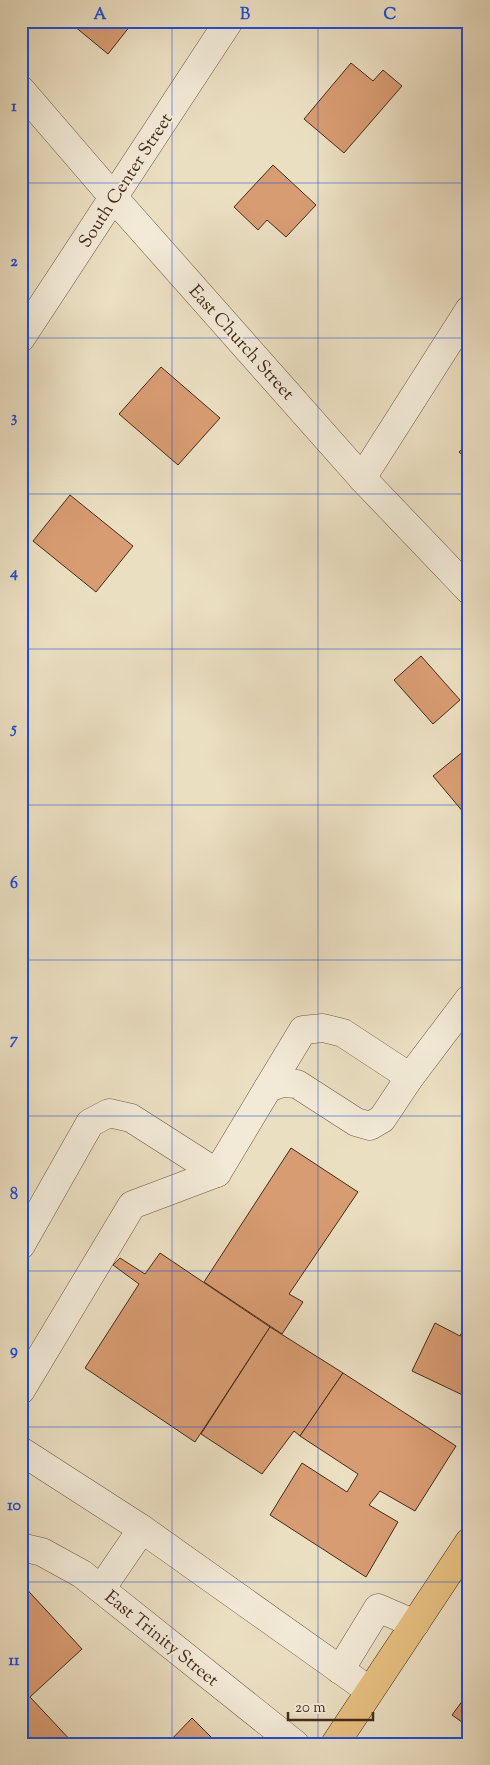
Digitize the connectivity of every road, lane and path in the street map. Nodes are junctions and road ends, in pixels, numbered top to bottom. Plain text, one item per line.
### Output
1 (229, 21) edge
2 (21, 90) edge
3 (114, 198) junction
4 (469, 310) edge
5 (21, 338) edge
6 (362, 478) junction
7 (469, 590) edge
8 (469, 998) edge
9 (410, 1077) junction
10 (268, 1088) junction
11 (217, 1173) junction
12 (21, 1245) edge
13 (23, 1383) edge
14 (21, 1451) edge
15 (142, 1529) junction
16 (469, 1542) edge
17 (21, 1547) edge
18 (101, 1589) junction
19 (415, 1624) junction
20 (340, 1670) junction
21 (370, 1691) junction
22 (295, 1744) edge
23 (335, 1744) edge

1 - 3 street, South Center Street
2 - 3 street, East Church Street
3 - 5 street, South Center Street
3 - 6 street, East Church Street
4 - 6 street
6 - 7 street, East Church Street
8 - 9 street
9 - 10 street
9 - 10 street
10 - 11 street
11 - 12 street
11 - 13 street
14 - 15 street
15 - 18 street
15 - 20 street
16 - 19 main road
17 - 18 street, East Trinity Street
18 - 22 street, East Trinity Street
19 - 20 street
19 - 21 main road
20 - 21 street
21 - 23 main road

